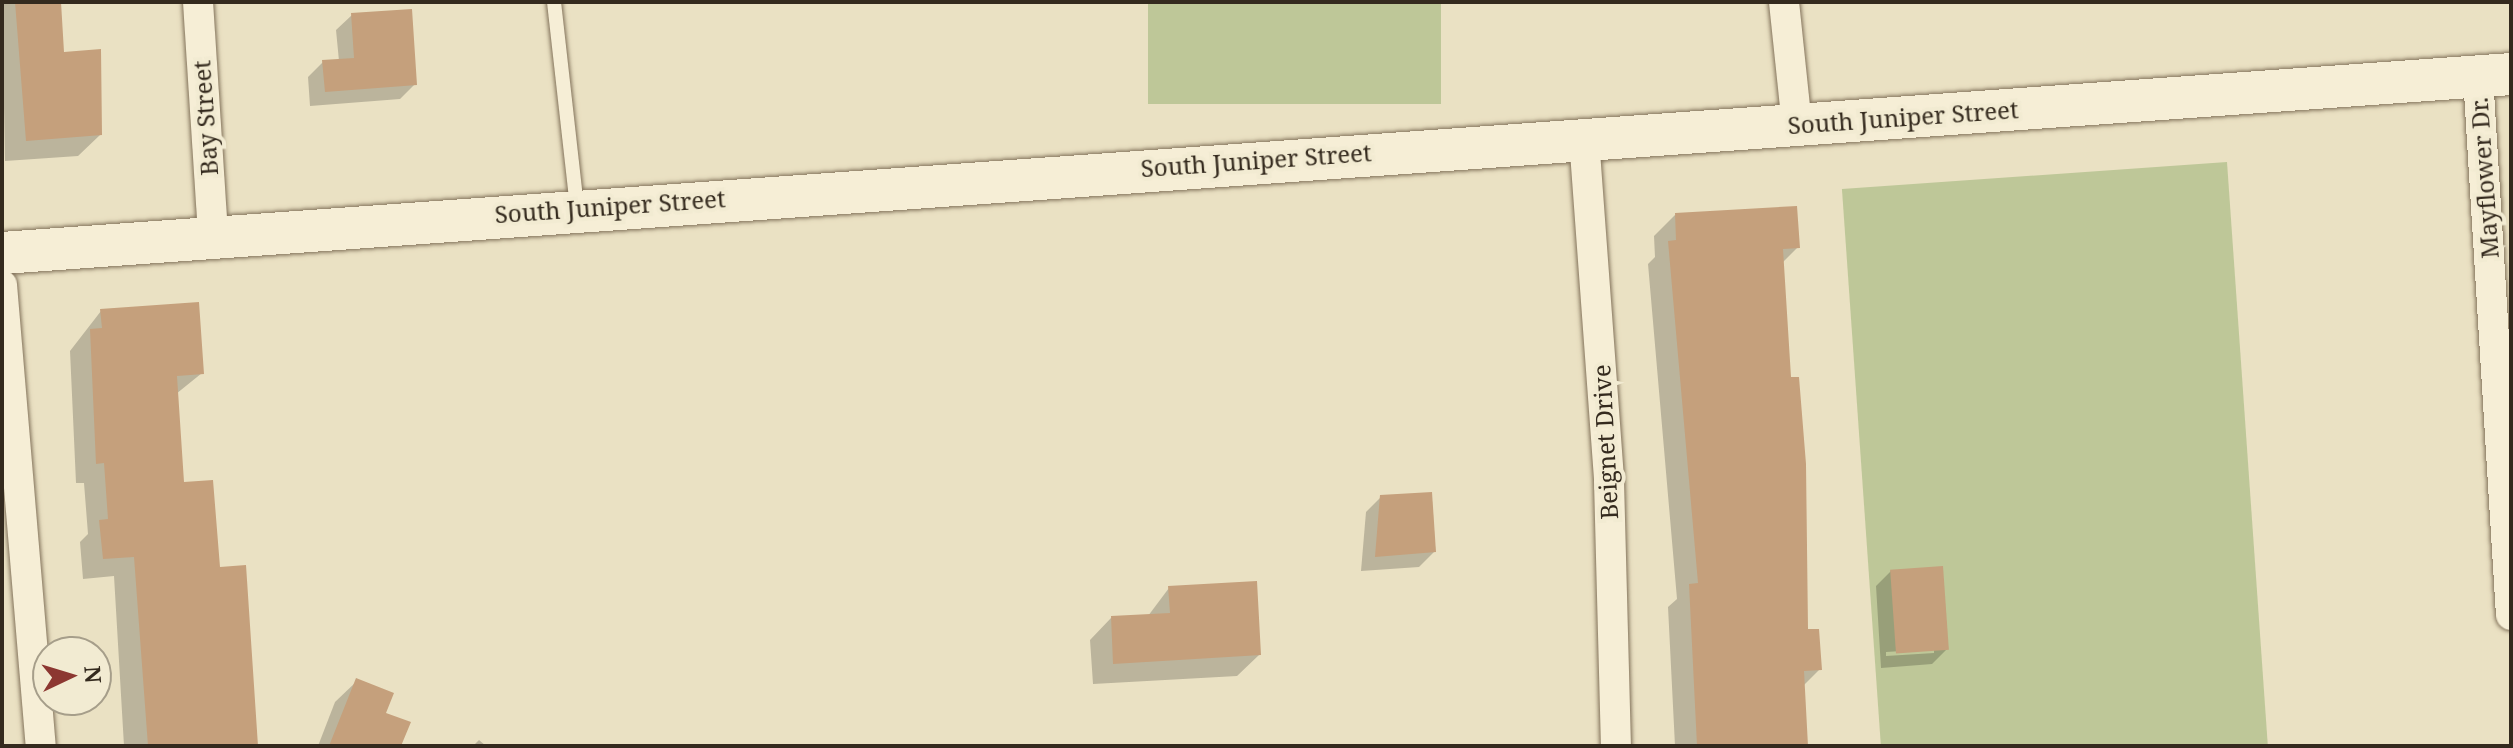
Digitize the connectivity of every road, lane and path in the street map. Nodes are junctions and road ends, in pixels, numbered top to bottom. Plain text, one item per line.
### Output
1 (198, 2) edge
2 (554, 2) edge
3 (1784, 2) edge
4 (2494, 75) edge
5 (1797, 126) junction
6 (1584, 138) junction
7 (577, 208) junction
8 (213, 235) junction
9 (2, 253) edge
10 (2, 285) edge
11 (2504, 371) edge
12 (2511, 615) edge
13 (41, 746) edge
14 (1616, 746) edge

1 - 8 street, Bay Street
2 - 7 lane
3 - 5 street
4 - 5 street, South Juniper Street
4 - 11 street, Mayflower Dr.
5 - 6 street, South Juniper Street
6 - 7 street, South Juniper Street
6 - 14 street, Beignet Drive
7 - 8 street, South Juniper Street
8 - 9 street, South Juniper Street
10 - 13 street
11 - 12 street, Mayflower Dr.

